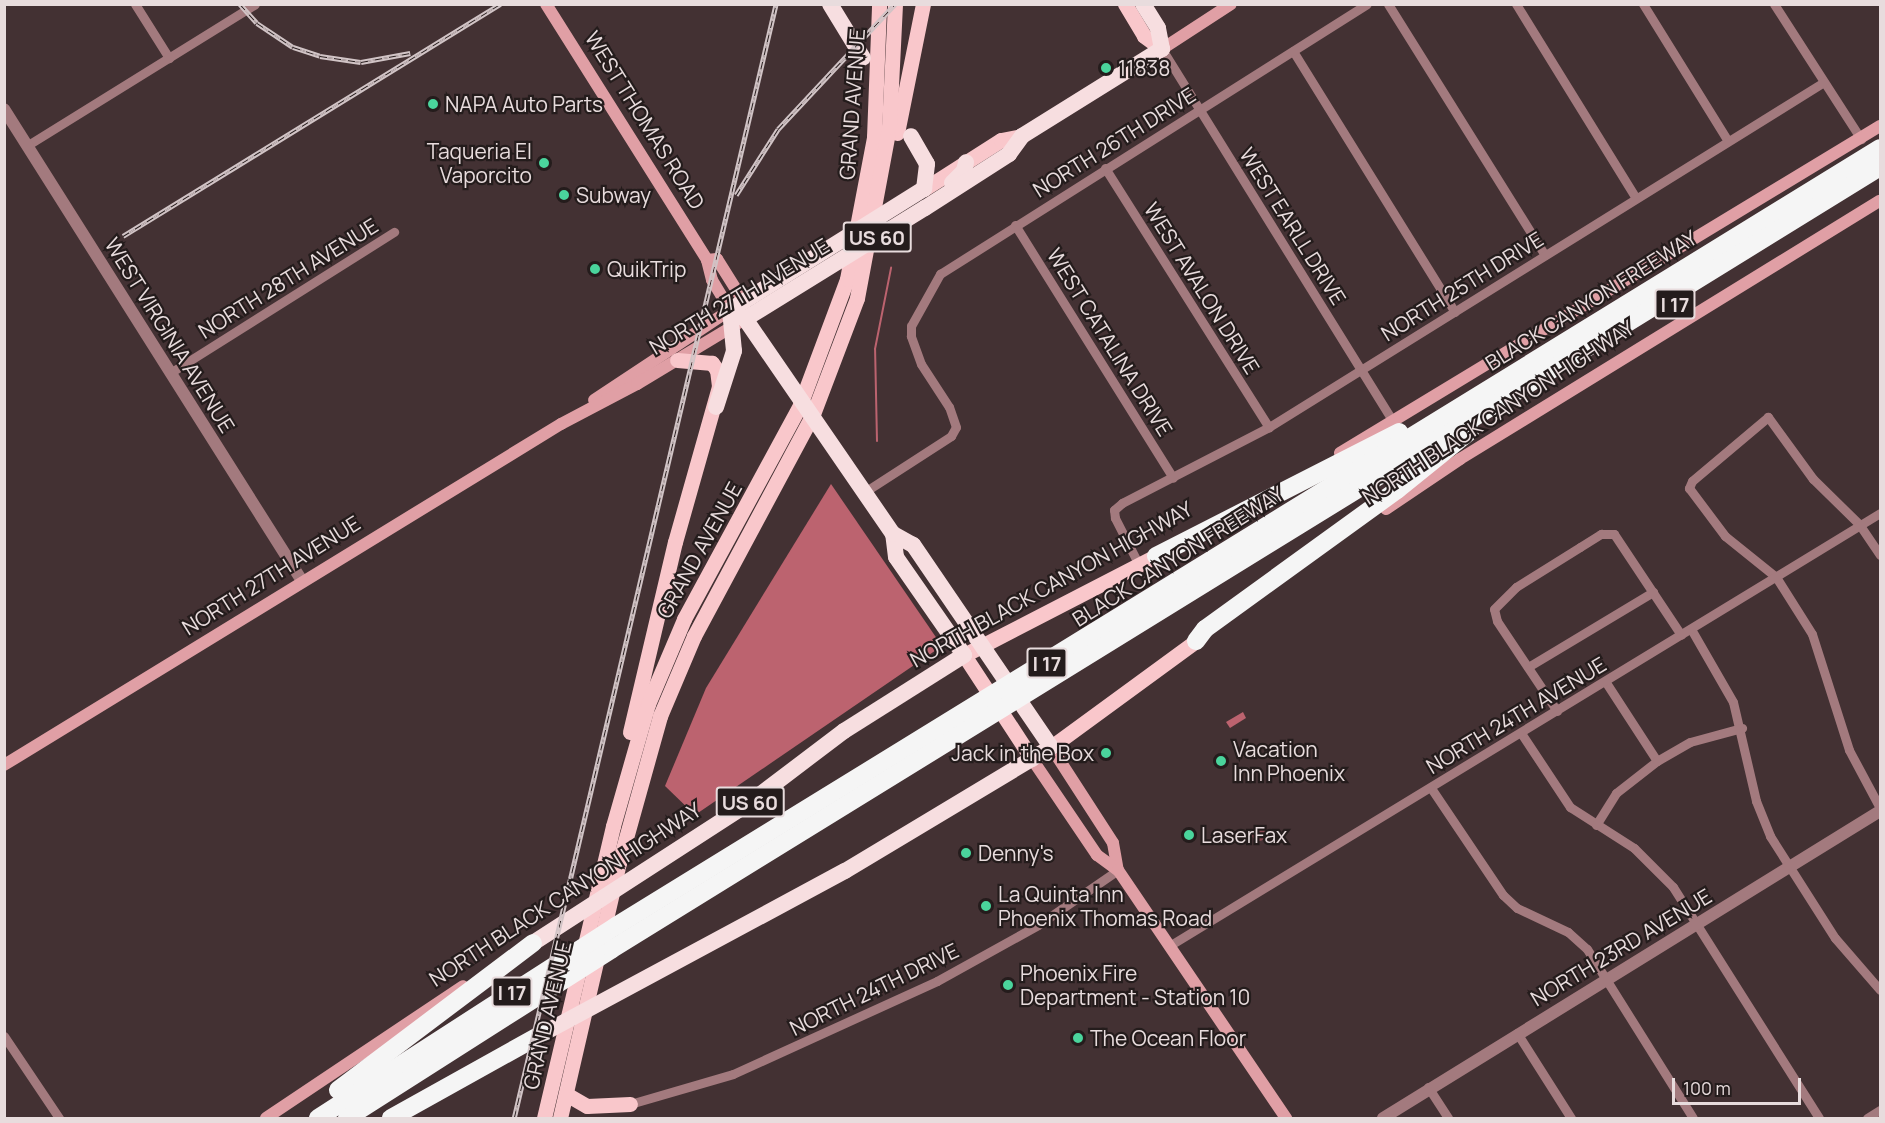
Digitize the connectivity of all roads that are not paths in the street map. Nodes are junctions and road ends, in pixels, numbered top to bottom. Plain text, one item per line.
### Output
1 (135, 4) edge
2 (255, 4) edge
3 (546, 4) edge
4 (830, 4) edge
5 (879, 4) edge
6 (895, 4) edge
7 (923, 4) edge
8 (1125, 4) edge
9 (1143, 4) edge
10 (1231, 4) edge
11 (1367, 4) edge
12 (1388, 4) edge
13 (1516, 4) edge
14 (1643, 4) edge
15 (1774, 4) edge
16 (1162, 49) junction
17 (1293, 51) junction
18 (169, 58) junction
19 (863, 58) dead end
20 (1824, 82) junction
21 (4, 109) edge
22 (1200, 110) junction
23 (1881, 126) edge
24 (911, 136) dead end
25 (1022, 136) junction
26 (1861, 139) junction
27 (1728, 141) junction
28 (28, 145) junction
29 (1881, 148) edge
30 (966, 162) junction
31 (1881, 166) edge
32 (1105, 168) junction
33 (1881, 177) edge
34 (924, 189) junction
35 (1636, 198) junction
36 (1881, 201) edge
37 (925, 208) junction
38 (1015, 225) junction
39 (394, 232) dead end
40 (1545, 255) junction
41 (857, 298) junction
42 (1455, 312) junction
43 (738, 314) junction
44 (677, 360) junction
45 (1361, 370) junction
46 (170, 373) junction
47 (1477, 397) junction
48 (716, 407) junction
49 (1394, 423) junction
50 (561, 424) junction
51 (1269, 428) junction
52 (1470, 431) junction
53 (1173, 478) junction
54 (863, 493) junction
55 (1881, 513) edge
56 (1860, 525) junction
57 (893, 534) junction
58 (1881, 555) edge
59 (1156, 556) junction
60 (1139, 565) junction
61 (1776, 577) junction
62 (302, 581) junction
63 (1653, 592) junction
64 (1691, 629) junction
65 (1681, 635) junction
66 (1196, 641) junction
67 (982, 644) junction
68 (964, 655) junction
69 (1528, 666) junction
70 (1605, 681) junction
71 (1557, 711) junction
72 (1742, 728) junction
73 (1521, 733) junction
74 (1051, 747) junction
75 (1032, 759) junction
76 (1657, 761) junction
77 (4, 765) edge
78 (1431, 788) junction
79 (1881, 810) edge
80 (1596, 825) junction
81 (613, 826) junction
82 (1788, 867) junction
83 (1118, 870) junction
84 (1697, 923) junction
85 (533, 943) junction
86 (1168, 946) junction
87 (1607, 978) junction
88 (1881, 990) edge
89 (1517, 1033) junction
90 (542, 1034) junction
91 (4, 1036) edge
92 (1428, 1087) junction
93 (566, 1094) junction
94 (630, 1104) junction
95 (1881, 1110) edge
96 (58, 1119) edge
97 (266, 1119) edge
98 (306, 1119) edge
99 (318, 1119) edge
100 (347, 1119) edge
101 (367, 1119) edge
102 (391, 1119) edge
103 (409, 1119) edge
104 (544, 1119) edge
105 (560, 1119) edge
106 (604, 1119) edge
107 (1286, 1119) edge
108 (1383, 1119) edge
109 (1448, 1119) edge
110 (1570, 1119) edge
111 (1693, 1119) edge
112 (1819, 1119) edge
113 (1867, 1119) edge

1 - 18 street
2 - 18 street
3 - 43 main road, WEST THOMAS ROAD
4 - 19 highway
5 - 81 main road, GRAND AVENUE
6 - 41 main road, GRAND AVENUE
7 - 41 main road
8 - 16 main road
9 - 16 highway
10 - 16 main road, NORTH 27TH AVENUE
11 - 17 street, NORTH 26TH DRIVE
12 - 40 street
13 - 35 street
14 - 27 street
15 - 20 street
16 - 22 street, WEST EARLL DRIVE
16 - 25 highway, NORTH 27TH AVENUE / US 60
17 - 22 street, NORTH 26TH DRIVE
17 - 42 street
18 - 28 street
20 - 26 street
20 - 27 street, NORTH 25TH DRIVE
21 - 28 street, WEST VIRGINIA AVENUE
22 - 32 street, NORTH 26TH DRIVE
22 - 45 street, WEST EARLL DRIVE
23 - 26 main road, NORTH BLACK CANYON HIGHWAY
24 - 34 highway
25 - 30 main road, NORTH 27TH AVENUE
25 - 37 highway, NORTH 27TH AVENUE / US 60
26 - 49 main road, NORTH BLACK CANYON HIGHWAY
27 - 35 street, NORTH 25TH DRIVE
28 - 46 street, WEST VIRGINIA AVENUE
29 - 47 highway, BLACK CANYON FREEWAY / I 17
30 - 34 main road, NORTH 27TH AVENUE
30 - 37 highway
31 - 100 highway
32 - 38 street, NORTH 26TH DRIVE
32 - 51 street, WEST AVALON DRIVE
33 - 52 highway, I 17
34 - 43 highway, NORTH 27TH AVENUE / US 60
35 - 40 street, NORTH 25TH DRIVE
36 - 66 main road, NORTH BLACK CANYON HIGHWAY
37 - 43 highway, NORTH 27TH AVENUE / US 60
38 - 53 street, WEST CATALINA DRIVE
38 - 54 street, NORTH 26TH DRIVE
39 - 46 street, NORTH 28TH AVENUE
40 - 42 street, NORTH 25TH DRIVE
41 - 93 main road, GRAND AVENUE
42 - 45 street, NORTH 25TH DRIVE
43 - 44 main road, NORTH 27TH AVENUE
43 - 48 highway
43 - 50 main road, NORTH 27TH AVENUE
43 - 54 highway, WEST THOMAS ROAD
44 - 48 main road
44 - 50 main road, NORTH 27TH AVENUE
45 - 49 street, WEST EARLL DRIVE
45 - 51 street, NORTH 25TH DRIVE
46 - 62 street, WEST VIRGINIA AVENUE
47 - 59 highway
47 - 99 highway, BLACK CANYON FREEWAY / I 17
48 - 81 main road
49 - 59 main road, NORTH BLACK CANYON HIGHWAY
50 - 62 main road, NORTH 27TH AVENUE
51 - 53 street, NORTH 25TH DRIVE
52 - 66 highway
52 - 101 highway, I 17
53 - 60 street, NORTH 25TH DRIVE
54 - 57 highway, WEST THOMAS ROAD
55 - 56 street, NORTH 24TH AVENUE
56 - 58 street
56 - 61 street, NORTH 24TH AVENUE
56 - 61 street
57 - 67 highway, WEST THOMAS ROAD
57 - 68 highway, WEST THOMAS ROAD
59 - 60 main road, NORTH BLACK CANYON HIGHWAY
60 - 67 main road, NORTH BLACK CANYON HIGHWAY
61 - 64 street, NORTH 24TH AVENUE
61 - 79 street
62 - 77 main road, NORTH 27TH AVENUE
63 - 65 street
63 - 69 street
63 - 69 street
64 - 65 street, NORTH 24TH AVENUE
64 - 72 street
65 - 70 street, NORTH 24TH AVENUE
66 - 74 main road, NORTH BLACK CANYON HIGHWAY
67 - 68 main road, NORTH BLACK CANYON HIGHWAY
67 - 74 highway, WEST THOMAS ROAD
68 - 75 main road, WEST THOMAS ROAD
68 - 85 highway, NORTH BLACK CANYON HIGHWAY / US 60
69 - 71 street
70 - 71 street, NORTH 24TH AVENUE
70 - 76 street
71 - 73 street, NORTH 24TH AVENUE
72 - 76 street
72 - 82 street
73 - 78 street, NORTH 24TH AVENUE
73 - 80 street
74 - 75 highway, NORTH BLACK CANYON HIGHWAY
74 - 83 main road, WEST THOMAS ROAD
75 - 83 main road, WEST THOMAS ROAD
75 - 90 highway, NORTH BLACK CANYON HIGHWAY
76 - 80 street
78 - 86 street, NORTH 24TH AVENUE
78 - 87 street
79 - 82 street, NORTH 23RD AVENUE
80 - 84 street
81 - 104 main road, GRAND AVENUE
82 - 84 street, NORTH 23RD AVENUE
82 - 88 street
83 - 86 main road, WEST THOMAS ROAD
83 - 94 street, NORTH 24TH DRIVE
84 - 87 street, NORTH 23RD AVENUE
84 - 112 street
85 - 97 main road, NORTH BLACK CANYON HIGHWAY
85 - 98 highway
86 - 107 main road, WEST THOMAS ROAD
87 - 89 street, NORTH 23RD AVENUE
87 - 111 street
89 - 92 street, NORTH 23RD AVENUE
89 - 110 street
90 - 102 highway
90 - 103 main road, NORTH BLACK CANYON HIGHWAY
91 - 96 street
92 - 108 street, NORTH 23RD AVENUE
92 - 109 street
93 - 94 main road
93 - 105 main road, GRAND AVENUE
94 - 106 main road
95 - 113 street

